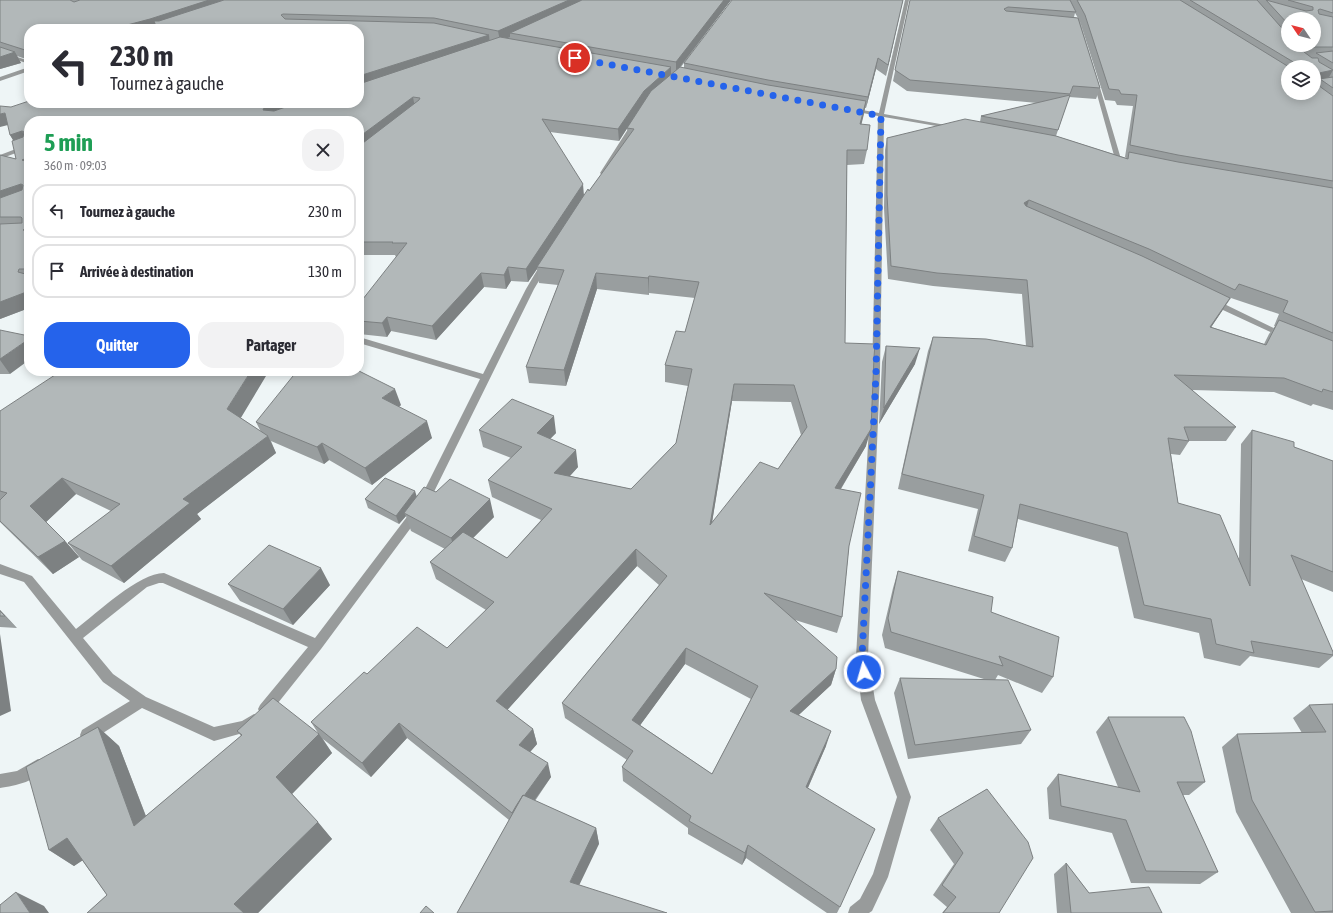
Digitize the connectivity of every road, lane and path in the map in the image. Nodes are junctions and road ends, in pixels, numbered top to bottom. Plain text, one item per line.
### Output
1 (907, 0) edge
2 (0, 52) edge
3 (24, 61) edge
4 (24, 71) edge
5 (1094, 77) edge
6 (0, 79) edge
7 (843, 109) edge
8 (640, 116) edge
9 (881, 116) junction
10 (959, 128) edge
11 (24, 148) edge
12 (0, 157) edge
13 (1111, 157) edge
14 (1118, 159) junction
15 (1126, 161) edge
16 (597, 182) edge
17 (551, 255) edge
18 (1202, 297) edge
19 (1292, 339) edge
20 (364, 341) edge
21 (486, 378) junction
22 (0, 569) edge
23 (75, 637) junction
24 (318, 645) junction
25 (141, 701) junction
26 (77, 742) edge
27 (51, 758) edge
28 (0, 781) edge
29 (856, 913) edge

1 - 9 street
2 - 3 street
4 - 6 street
5 - 14 street
7 - 9 street
8 - 16 street
9 - 10 street
9 - 29 street
11 - 12 street
13 - 14 street
14 - 15 street
17 - 21 street
18 - 19 street
20 - 21 street
21 - 24 street
22 - 23 street
23 - 24 street
23 - 25 street
24 - 25 street
25 - 26 street
27 - 28 street

